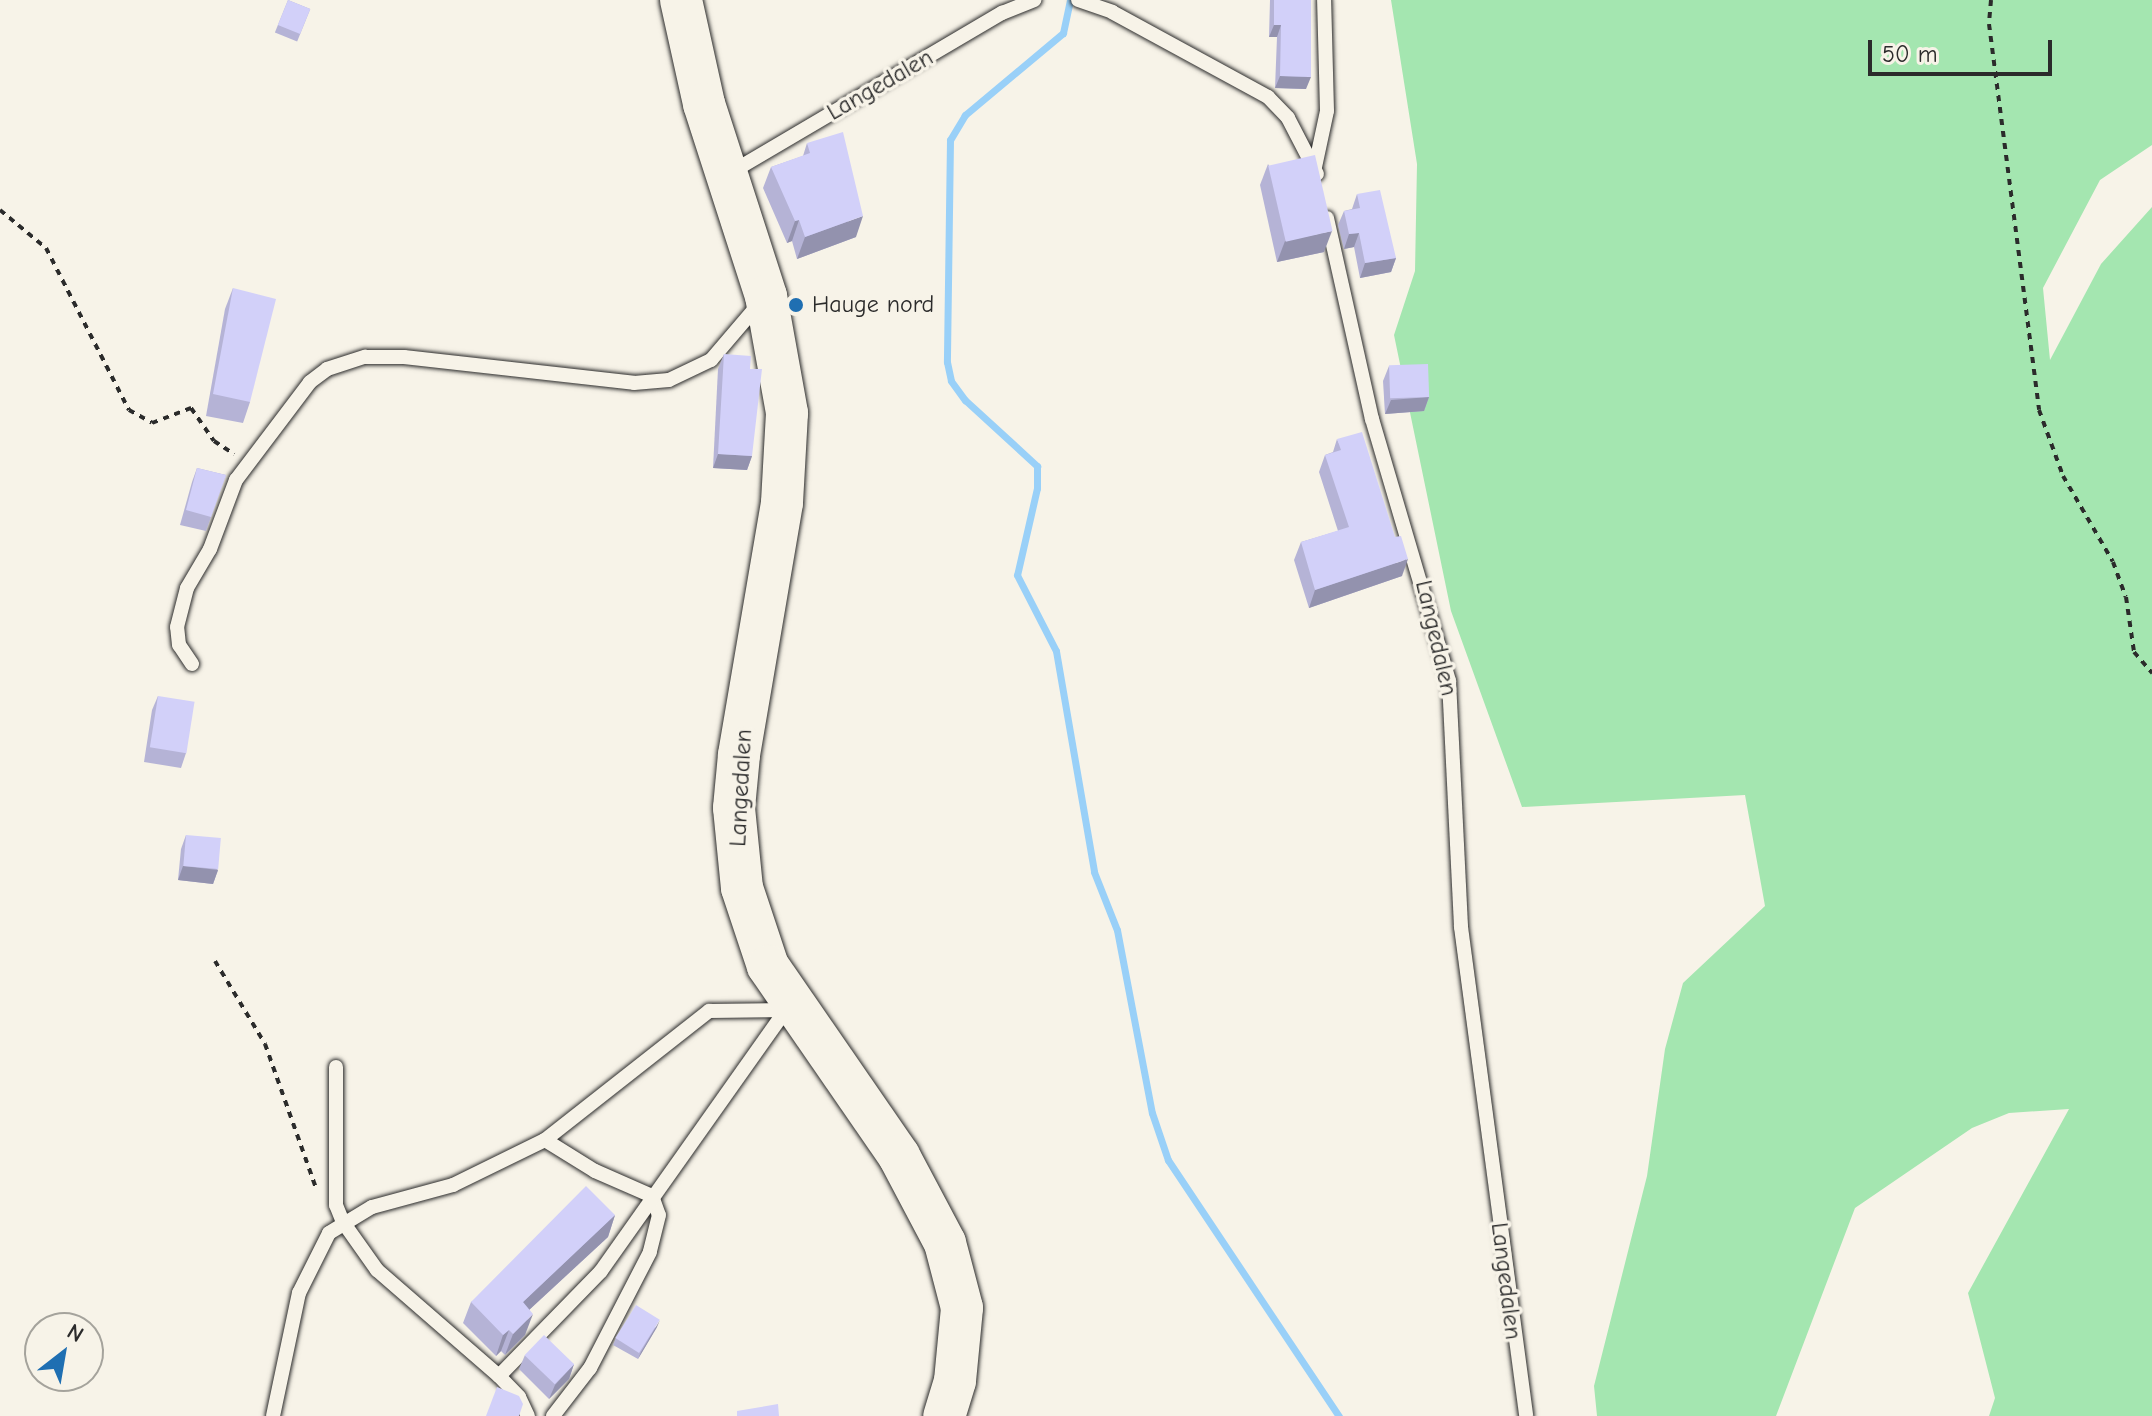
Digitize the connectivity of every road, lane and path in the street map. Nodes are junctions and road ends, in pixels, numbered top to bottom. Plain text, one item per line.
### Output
1 (681, 0) edge
2 (1035, 0) edge
3 (1078, 0) edge
4 (1324, 0) edge
5 (1991, 0) edge
6 (1315, 167) junction
7 (727, 174) junction
8 (0, 210) edge
9 (766, 296) junction
10 (256, 453) junction
11 (192, 664) dead end
12 (2152, 673) edge
13 (215, 961) dead end
14 (788, 1011) junction
15 (336, 1067) dead end
16 (545, 1140) junction
17 (652, 1196) junction
18 (336, 1205) junction
19 (343, 1222) junction
20 (499, 1376) junction
21 (273, 1416) edge
22 (528, 1416) edge
23 (553, 1416) edge
24 (944, 1416) edge
25 (1526, 1416) edge

1 - 7 main road, Langedalen
2 - 7 lane, Langedalen
3 - 6 lane, Langedalen
4 - 6 lane
5 - 12 path
6 - 25 lane, Langedalen
7 - 9 main road, Langedalen
8 - 10 path
9 - 10 lane
9 - 14 main road, Langedalen
10 - 11 lane
13 - 18 path
14 - 16 lane
14 - 17 lane
14 - 24 main road, Langedalen
15 - 18 lane
16 - 17 lane
16 - 19 lane
17 - 20 lane
17 - 23 lane
18 - 19 lane
19 - 20 lane
19 - 21 lane
20 - 22 lane

